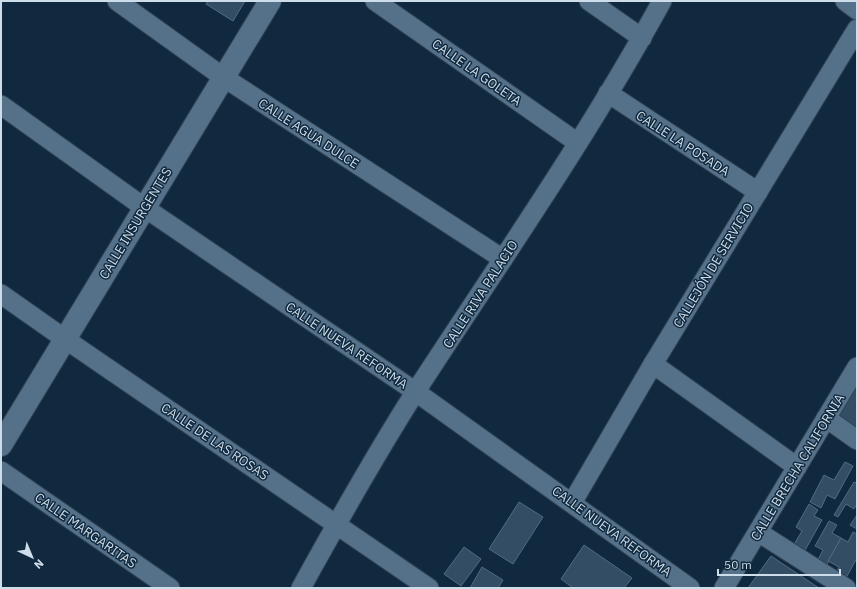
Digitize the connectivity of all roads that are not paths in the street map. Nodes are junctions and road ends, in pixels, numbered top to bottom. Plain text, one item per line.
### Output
1 (117, 1) edge
2 (270, 1) edge
3 (376, 1) edge
4 (589, 1) edge
5 (662, 1) edge
6 (845, 1) edge
7 (857, 10) edge
8 (857, 29) edge
9 (642, 38) junction
10 (223, 77) junction
11 (608, 93) junction
12 (1, 105) edge
13 (578, 143) junction
14 (758, 192) junction
15 (145, 208) junction
16 (503, 259) junction
17 (1, 294) edge
18 (65, 339) junction
19 (653, 364) junction
20 (857, 367) edge
21 (416, 392) junction
22 (826, 418) junction
23 (857, 440) edge
24 (1, 445) edge
25 (797, 467) junction
26 (1, 471) edge
27 (572, 503) junction
28 (336, 524) junction
29 (758, 532) junction
30 (170, 588) edge
31 (301, 588) edge
32 (428, 588) edge
33 (690, 588) edge
34 (724, 588) edge
35 (846, 588) edge

1 - 10 street, CALLE AGUA DULCE
2 - 10 street, CALLE INSURGENTES
3 - 13 street, CALLE LA GOLETA
4 - 9 street
5 - 9 street, CALLE RIVA PALACIO
6 - 7 street
8 - 14 street, CALLEJÓN DE SERVICIO
9 - 11 street, CALLE RIVA PALACIO
10 - 15 street, CALLE INSURGENTES
10 - 16 street, CALLE AGUA DULCE
11 - 13 street, CALLE RIVA PALACIO
11 - 14 street, CALLE LA POSADA
12 - 15 street, CALLE NUEVA REFORMA
13 - 16 street, CALLE RIVA PALACIO
14 - 19 street, CALLEJÓN DE SERVICIO
15 - 18 street, CALLE INSURGENTES
15 - 21 street, CALLE NUEVA REFORMA
16 - 21 street, CALLE RIVA PALACIO
17 - 18 street, CALLE DE LAS ROSAS
18 - 24 street, CALLE INSURGENTES
18 - 28 street, CALLE DE LAS ROSAS
19 - 25 street
19 - 27 street, CALLEJÓN DE SERVICIO
20 - 22 street, CALLE BRECHA CALIFORNIA
21 - 27 street, CALLE NUEVA REFORMA
21 - 28 street, CALLE RIVA PALACIO
22 - 23 street
22 - 25 street, CALLE BRECHA CALIFORNIA
25 - 29 street, CALLE BRECHA CALIFORNIA
26 - 30 street, CALLE MARGARITAS
27 - 33 street, CALLE NUEVA REFORMA
28 - 31 street, CALLE RIVA PALACIO
28 - 32 street, CALLE DE LAS ROSAS
29 - 34 street, CALLE BRECHA CALIFORNIA
29 - 35 street

